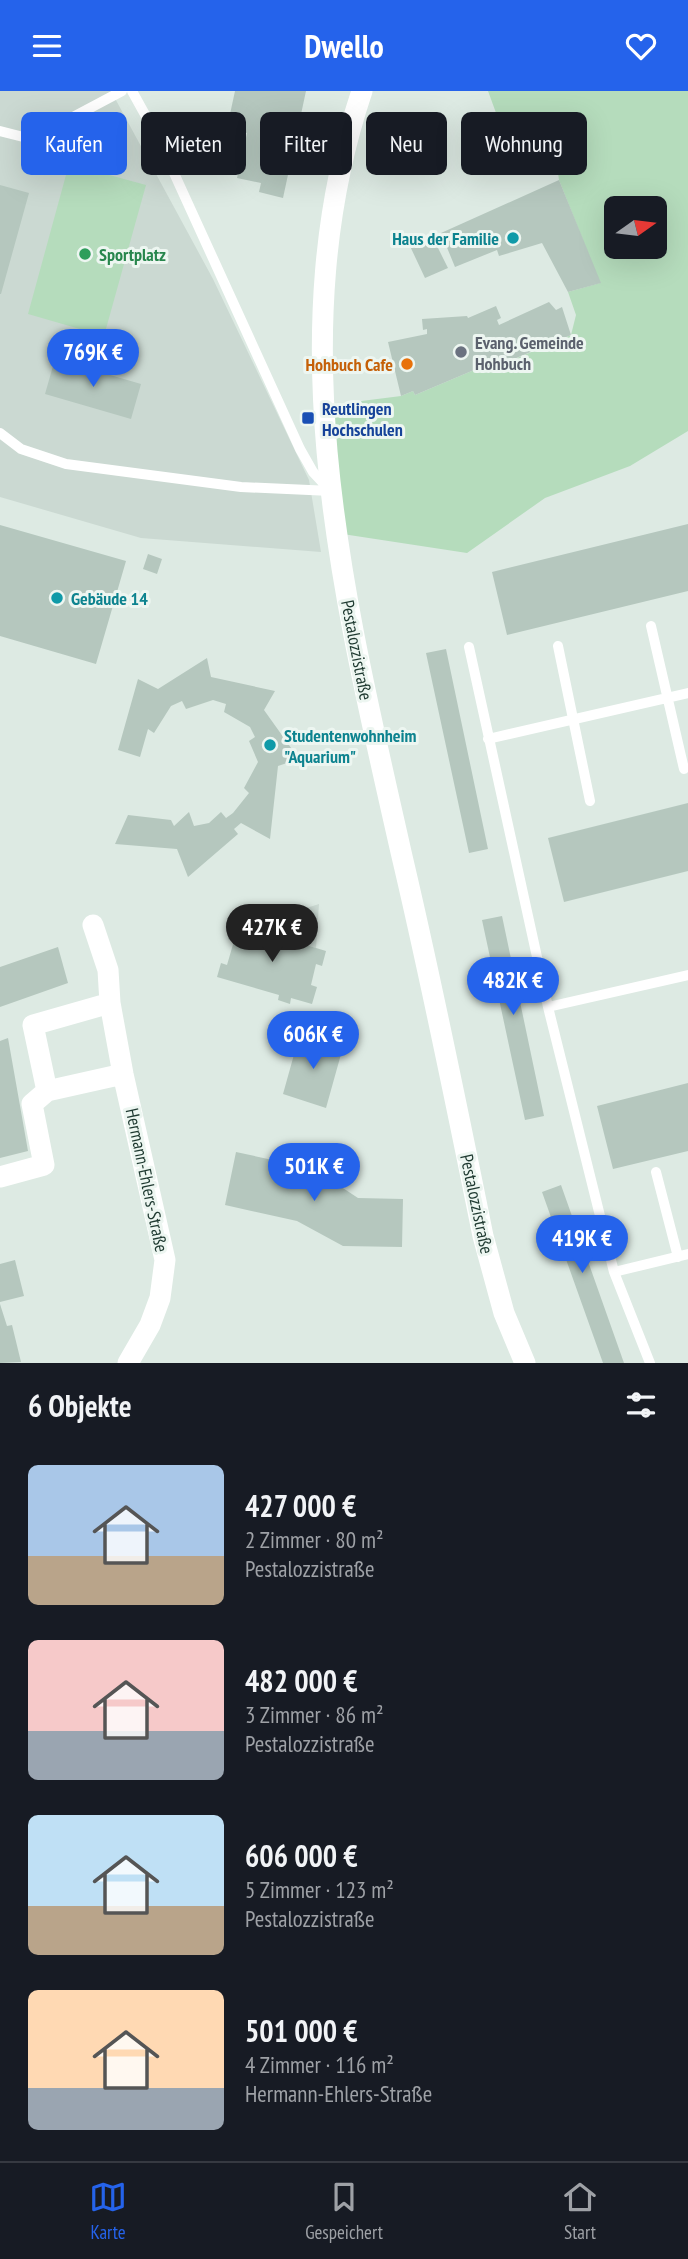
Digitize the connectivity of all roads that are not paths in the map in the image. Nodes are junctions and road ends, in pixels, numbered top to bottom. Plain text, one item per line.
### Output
1 (122, 91) edge
2 (132, 91) edge
3 (362, 91) edge
4 (0, 131) edge
5 (0, 433) edge
6 (331, 491) junction
7 (651, 626) dead end
8 (558, 646) dead end
9 (469, 647) dead end
10 (688, 693) edge
11 (666, 698) junction
12 (573, 720) junction
13 (488, 739) junction
14 (684, 769) dead end
15 (590, 801) dead end
16 (93, 925) dead end
17 (688, 975) edge
18 (110, 1003) junction
19 (548, 1007) junction
20 (124, 1074) junction
21 (47, 1091) junction
22 (656, 1172) dead end
23 (0, 1177) edge
24 (683, 1255) edge
25 (614, 1272) junction
26 (128, 1363) edge
27 (526, 1363) edge
28 (650, 1363) edge

1 - 4 lane
2 - 6 lane
3 - 6 street, Pestalozzistraße
5 - 6 lane
6 - 27 street, Pestalozzistraße
7 - 11 lane
8 - 12 lane
9 - 13 lane
10 - 11 lane
11 - 12 lane
11 - 14 lane
12 - 13 lane
12 - 15 lane
13 - 19 lane
16 - 18 street, Hermann-Ehlers-Straße
17 - 19 lane
18 - 20 street, Hermann-Ehlers-Straße
18 - 21 street
19 - 25 lane
20 - 21 street
20 - 26 street, Hermann-Ehlers-Straße
21 - 23 street
22 - 24 lane
24 - 25 lane
25 - 28 lane

